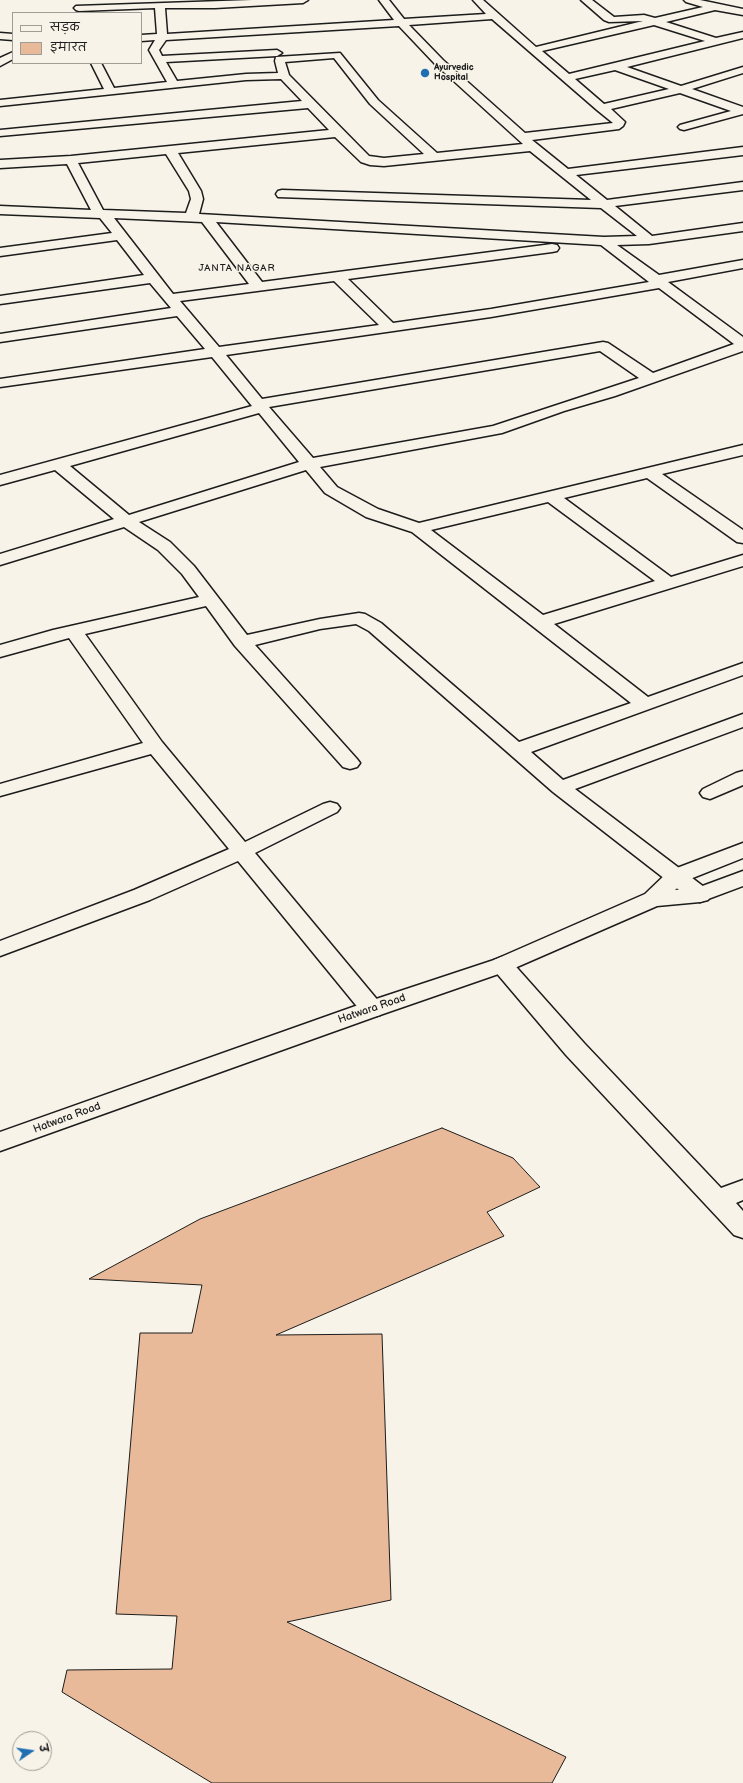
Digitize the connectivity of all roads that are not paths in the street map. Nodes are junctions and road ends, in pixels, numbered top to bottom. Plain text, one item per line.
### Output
1 (72, 0) edge
2 (303, 0) edge
3 (384, 0) edge
4 (478, 0) edge
5 (586, 0) edge
6 (689, 0) edge
7 (262, 2) junction
8 (192, 3) edge
9 (160, 5) junction
10 (715, 8) junction
11 (76, 10) edge
12 (743, 12) edge
13 (494, 16) junction
14 (401, 22) junction
15 (654, 22) junction
16 (281, 31) junction
17 (264, 32) junction
18 (743, 35) edge
19 (0, 36) edge
20 (12, 37) edge
21 (142, 38) edge
22 (162, 38) junction
23 (714, 41) junction
24 (11, 50) edge
25 (535, 50) junction
26 (278, 56) junction
27 (158, 59) junction
28 (0, 63) edge
29 (97, 64) edge
30 (615, 66) junction
31 (743, 70) edge
32 (284, 76) junction
33 (568, 78) junction
34 (170, 86) junction
35 (682, 89) junction
36 (111, 92) junction
37 (0, 103) edge
38 (310, 104) junction
39 (601, 108) junction
40 (743, 111) edge
41 (181, 116) junction
42 (65, 127) junction
43 (684, 127) dead end
44 (0, 133) edge
45 (338, 133) junction
46 (523, 137) junction
47 (533, 147) junction
48 (170, 150) junction
49 (743, 151) edge
50 (433, 156) junction
51 (77, 159) junction
52 (0, 164) edge
53 (566, 173) junction
54 (743, 186) edge
55 (282, 194) dead end
56 (603, 204) junction
57 (0, 210) edge
58 (102, 214) junction
59 (191, 218) junction
60 (206, 218) junction
61 (743, 227) edge
62 (121, 236) junction
63 (649, 240) junction
64 (604, 241) junction
65 (0, 252) edge
66 (743, 264) edge
67 (337, 276) junction
68 (153, 278) junction
69 (658, 282) junction
70 (258, 286) junction
71 (171, 298) junction
72 (0, 300) edge
73 (181, 311) junction
74 (390, 328) junction
75 (743, 328) edge
76 (726, 332) junction
77 (0, 338) edge
78 (743, 345) edge
79 (216, 354) junction
80 (650, 378) junction
81 (0, 383) edge
82 (260, 406) junction
83 (743, 450) edge
84 (58, 464) junction
85 (309, 464) junction
86 (650, 473) junction
87 (0, 480) edge
88 (552, 497) junction
89 (126, 521) junction
90 (418, 528) junction
91 (743, 538) edge
92 (0, 560) edge
93 (743, 560) edge
94 (668, 583) junction
95 (210, 600) junction
96 (541, 622) junction
97 (74, 632) junction
98 (242, 642) junction
99 (0, 651) edge
100 (743, 670) edge
101 (645, 704) junction
102 (743, 720) edge
103 (155, 746) junction
104 (517, 750) junction
105 (350, 763) dead end
106 (743, 777) edge
107 (560, 788) junction
108 (0, 790) edge
109 (710, 793) dead end
110 (330, 808) dead end
111 (743, 850) edge
112 (241, 852) junction
113 (677, 876) junction
114 (743, 878) edge
115 (700, 895) junction
116 (653, 900) junction
117 (0, 949) edge
118 (502, 965) junction
119 (372, 1009) junction
120 (0, 1142) edge
121 (743, 1190) edge
122 (717, 1200) junction
123 (743, 1228) edge

1 - 11 street
2 - 7 street
3 - 14 street
4 - 13 street
5 - 15 street
6 - 10 street
7 - 8 street
7 - 16 street
8 - 9 street
9 - 11 street
9 - 22 street
10 - 12 street
10 - 15 street
13 - 14 street
13 - 25 street
14 - 16 street
14 - 46 street
15 - 23 street
15 - 25 street
16 - 17 street
17 - 22 street
17 - 26 street
18 - 23 street
19 - 20 street
21 - 22 street
22 - 27 street
23 - 30 street
24 - 28 street
25 - 33 street
26 - 27 street
26 - 32 street
26 - 50 street
27 - 34 street
29 - 36 street
30 - 33 street
30 - 35 street
31 - 35 street
32 - 34 street
32 - 38 street
33 - 39 street
34 - 36 street
34 - 41 street
35 - 39 street
35 - 40 street
36 - 37 street
38 - 41 street
38 - 45 street
39 - 46 street
40 - 43 street
41 - 42 street
42 - 44 street
42 - 51 street
45 - 48 street
45 - 50 street
46 - 47 street
47 - 50 street
47 - 53 street
48 - 51 street
48 - 59 street
49 - 53 street
51 - 52 street
51 - 58 street
53 - 56 street
54 - 56 street
55 - 56 street
56 - 63 street
57 - 58 street
58 - 59 street
58 - 62 street
59 - 60 street
60 - 64 street
60 - 70 street
61 - 63 street
62 - 65 street
62 - 68 street
63 - 64 street
64 - 67 street
64 - 69 street
66 - 69 street
67 - 70 street
67 - 74 street
68 - 71 street
68 - 72 street
69 - 74 street
69 - 76 street
70 - 71 street
71 - 73 street
73 - 77 street
73 - 79 street
74 - 79 street
75 - 76 street
76 - 78 street
78 - 80 street
79 - 81 street
79 - 82 street
80 - 82 street
80 - 85 street
82 - 84 street
82 - 85 street
83 - 86 street
84 - 87 street
84 - 89 street
85 - 89 street
85 - 90 street
86 - 88 street
86 - 91 street
88 - 90 street
88 - 94 street
89 - 92 street
89 - 95 street
90 - 96 street
93 - 94 street
94 - 96 street
95 - 97 street
95 - 98 street
96 - 101 street
97 - 99 street
97 - 103 street
98 - 104 street
98 - 105 street
100 - 101 street
101 - 104 street
102 - 107 street
103 - 108 street
103 - 112 street
104 - 107 street
106 - 109 street
107 - 113 street
110 - 112 street
111 - 113 street
112 - 117 street
112 - 119 street
113 - 115 street
113 - 116 street
114 - 115 street, Hatwara Road
115 - 116 street, Hatwara Road
116 - 118 street, Hatwara Road
118 - 119 street, Hatwara Road
118 - 122 street
119 - 120 street, Hatwara Road
121 - 122 street
122 - 123 street

